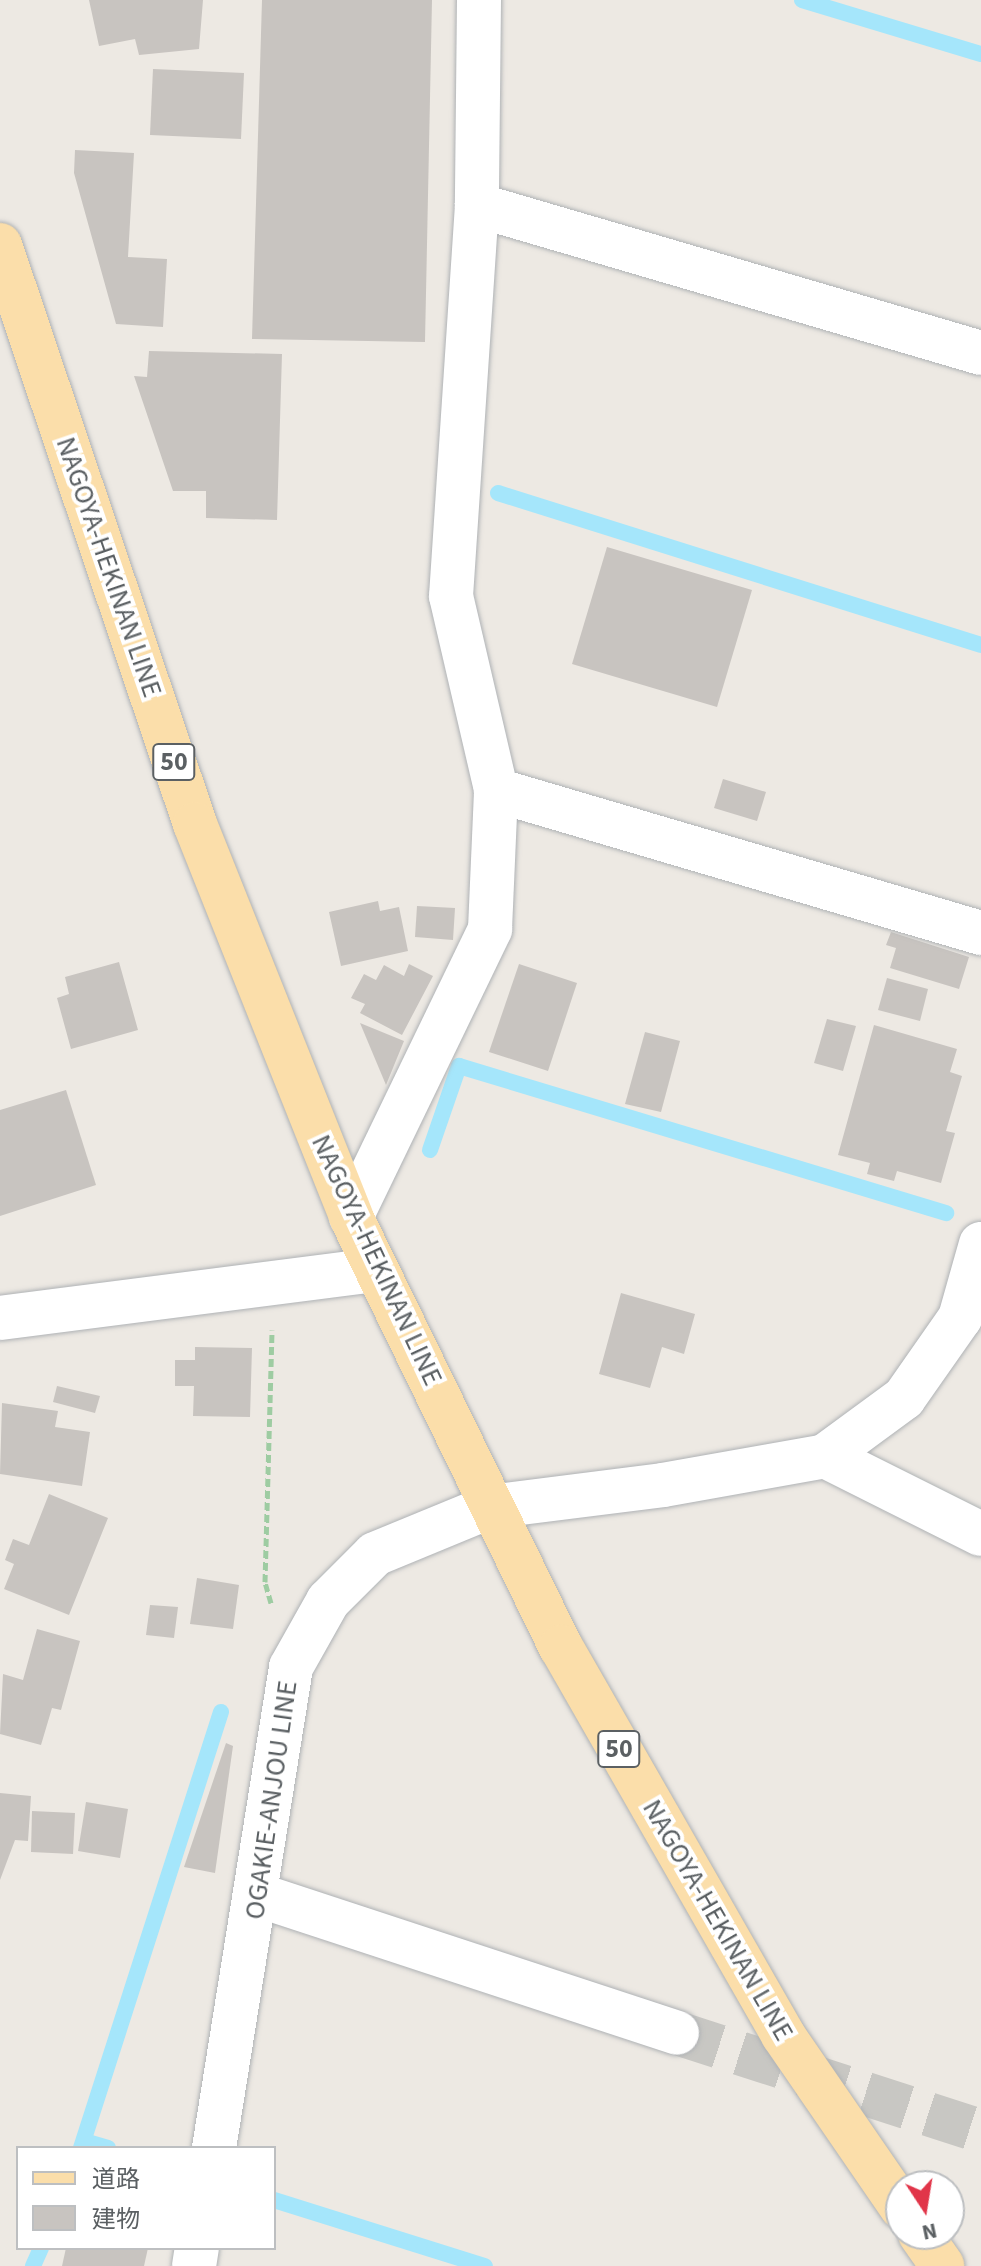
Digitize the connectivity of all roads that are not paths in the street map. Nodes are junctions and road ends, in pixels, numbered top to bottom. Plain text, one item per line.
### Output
1 (479, 0) edge
2 (477, 205) junction
3 (0, 245) edge
4 (981, 353) edge
5 (496, 790) junction
6 (981, 933) edge
7 (351, 1217) junction
8 (981, 1244) edge
9 (375, 1270) junction
10 (0, 1318) edge
11 (825, 1456) junction
12 (489, 1507) junction
13 (981, 1534) edge
14 (258, 1895) junction
15 (677, 2033) tunnel mouth
16 (214, 2146) edge
17 (885, 2184) edge

1 - 2 street
2 - 4 street
2 - 5 street
3 - 7 main road, NAGOYA-HEKINAN LINE / 50
5 - 6 street
5 - 7 street
7 - 9 main road, NAGOYA-HEKINAN LINE / 50
8 - 11 street
9 - 10 street
9 - 12 main road, NAGOYA-HEKINAN LINE / 50
11 - 12 street, OGAKIE-ANJOU LINE
11 - 13 street
12 - 14 street, OGAKIE-ANJOU LINE
12 - 17 main road, NAGOYA-HEKINAN LINE / 50
14 - 15 street
14 - 16 street, OGAKIE-ANJOU LINE

